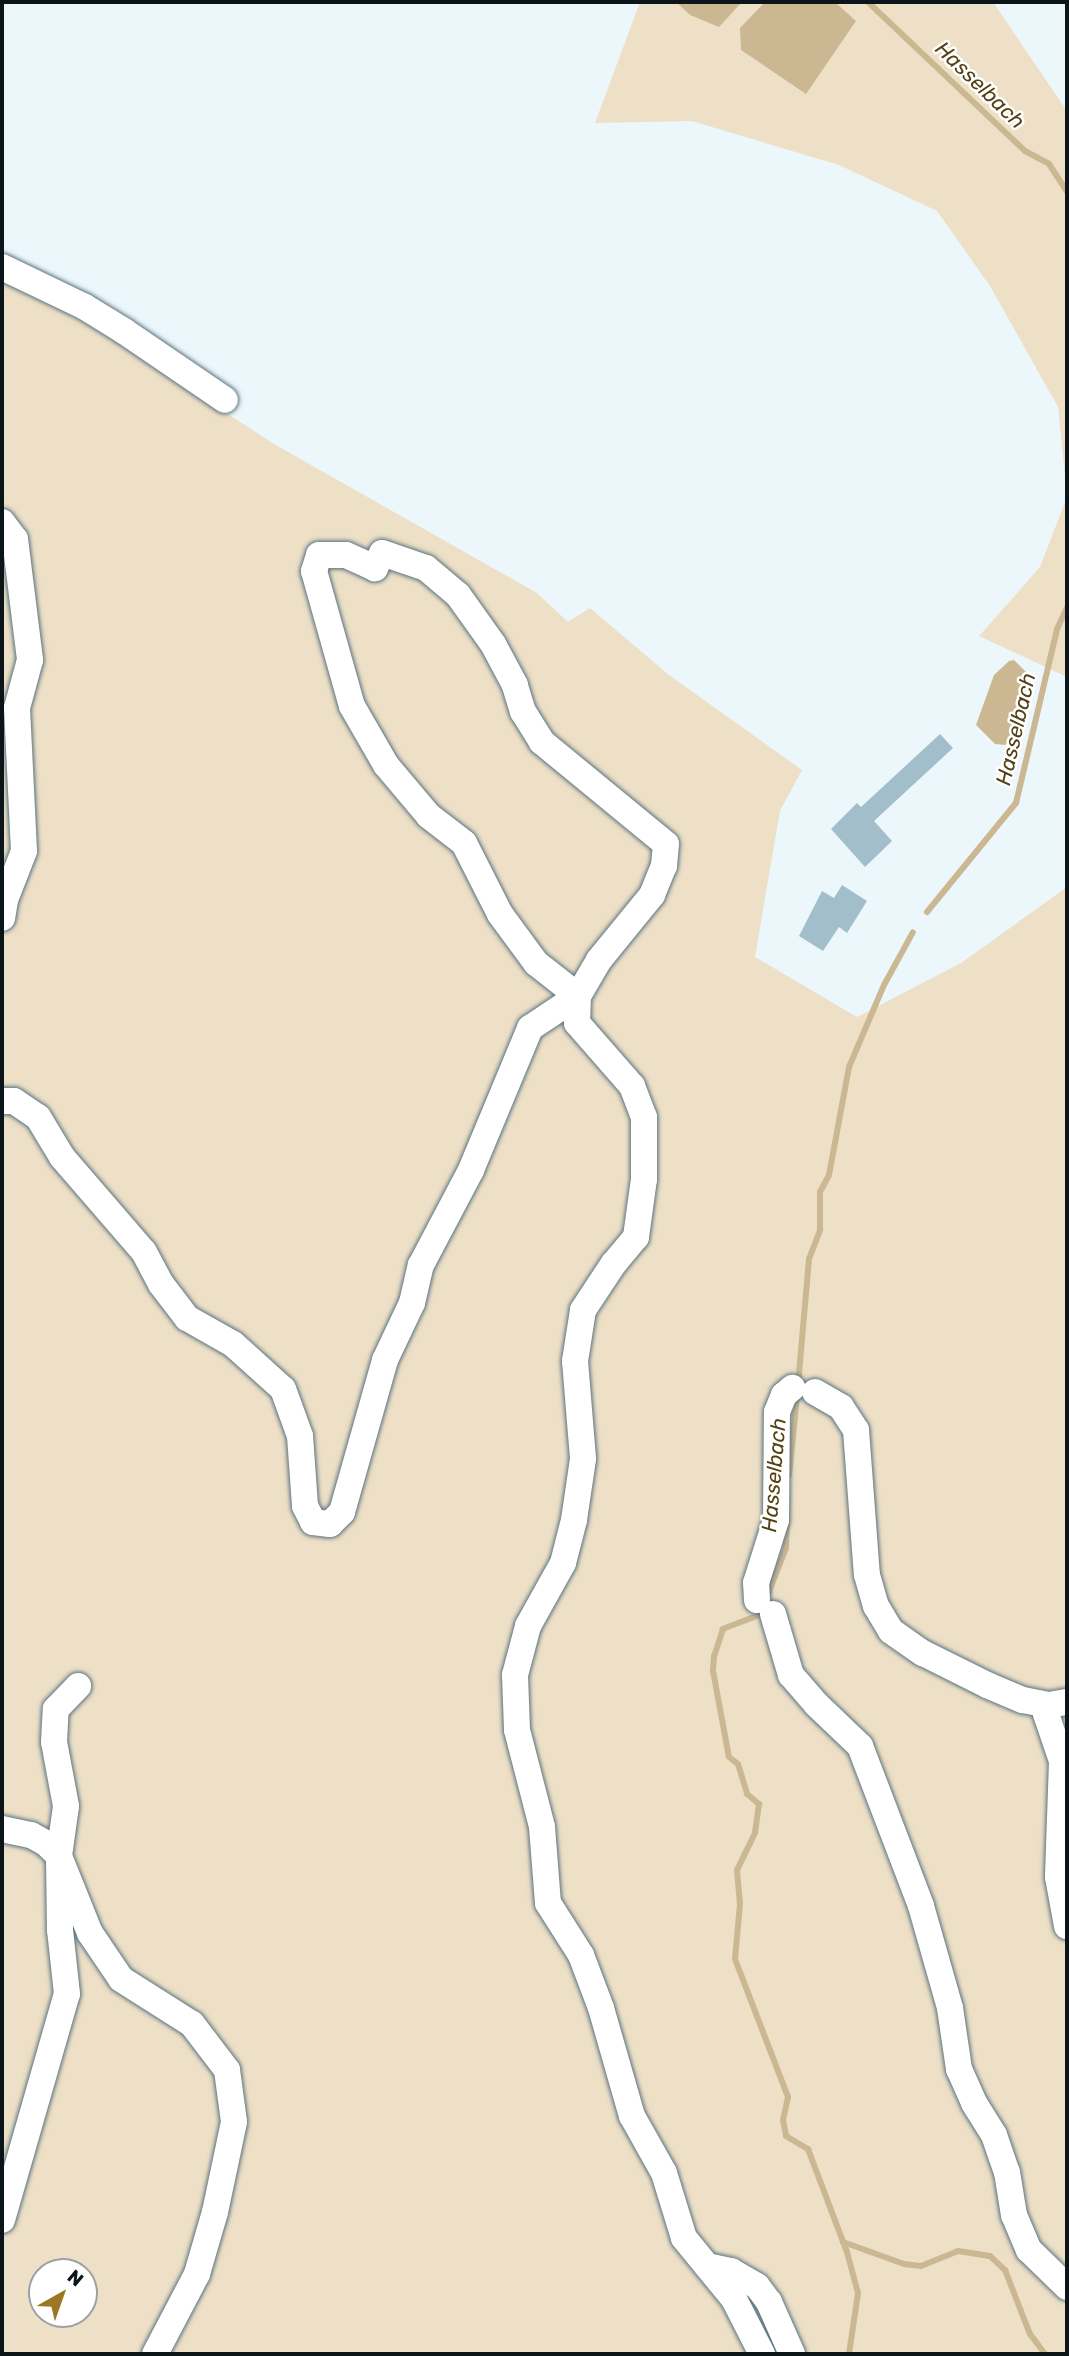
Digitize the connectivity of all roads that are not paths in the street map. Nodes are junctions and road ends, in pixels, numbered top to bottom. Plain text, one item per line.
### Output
1 (2, 267) edge
2 (225, 400) dead end
3 (2, 522) edge
4 (2, 918) edge
5 (578, 996) junction
6 (2, 1101) edge
7 (78, 1686) dead end
8 (1058, 1703) edge
9 (2, 1829) edge
10 (59, 1856) junction
11 (1067, 1926) edge
12 (2, 2220) edge
13 (707, 2266) junction
14 (1067, 2287) edge
15 (155, 2354) edge
16 (762, 2354) edge
17 (792, 2354) edge

1 - 2 street
3 - 4 street
5 - 5 street
5 - 6 street
5 - 13 street
7 - 10 street
8 - 11 street
8 - 14 street
9 - 10 street
10 - 12 street
10 - 15 street
13 - 16 street
13 - 17 street

